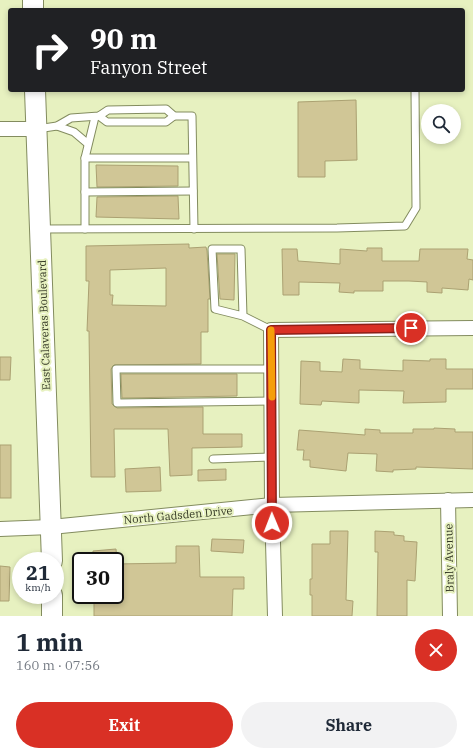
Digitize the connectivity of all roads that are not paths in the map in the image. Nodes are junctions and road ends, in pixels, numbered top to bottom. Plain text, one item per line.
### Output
1 (35, 92) edge
2 (415, 92) edge
3 (97, 116) junction
4 (174, 116) junction
5 (57, 126) junction
6 (0, 129) edge
7 (37, 129) junction
8 (87, 144) junction
9 (85, 158) junction
10 (192, 158) junction
11 (193, 191) junction
12 (85, 192) junction
13 (41, 229) junction
14 (85, 229) junction
15 (194, 229) junction
16 (243, 316) junction
17 (473, 328) edge
18 (271, 330) junction
19 (272, 369) junction
20 (272, 401) junction
21 (272, 457) junction
22 (213, 459) dead end
23 (448, 500) junction
24 (473, 500) edge
25 (272, 506) junction
26 (51, 527) junction
27 (0, 529) edge
28 (52, 552) edge
29 (52, 604) edge
30 (52, 616) edge
31 (275, 616) edge
32 (450, 616) edge

1 - 7 main road, East Calaveras Boulevard
2 - 15 lane
3 - 4 lane
3 - 4 lane
3 - 5 lane
3 - 8 lane
4 - 10 lane
5 - 7 lane
5 - 8 lane
6 - 7 street
7 - 13 main road, East Calaveras Boulevard
8 - 9 lane
9 - 10 lane
9 - 12 lane
10 - 11 lane
11 - 12 lane
11 - 15 lane
12 - 14 lane
13 - 14 lane
13 - 26 main road, East Calaveras Boulevard
14 - 15 lane
16 - 16 lane
16 - 18 lane
17 - 18 street
18 - 19 street
19 - 20 street
19 - 20 lane
20 - 21 street
21 - 22 lane
21 - 25 street
23 - 24 street, North Gadsden Drive
23 - 25 street, North Gadsden Drive
23 - 32 street, Braly Avenue
25 - 26 street, North Gadsden Drive
25 - 31 street
26 - 27 street, North Gadsden Drive
26 - 28 main road, East Calaveras Boulevard
29 - 30 main road

